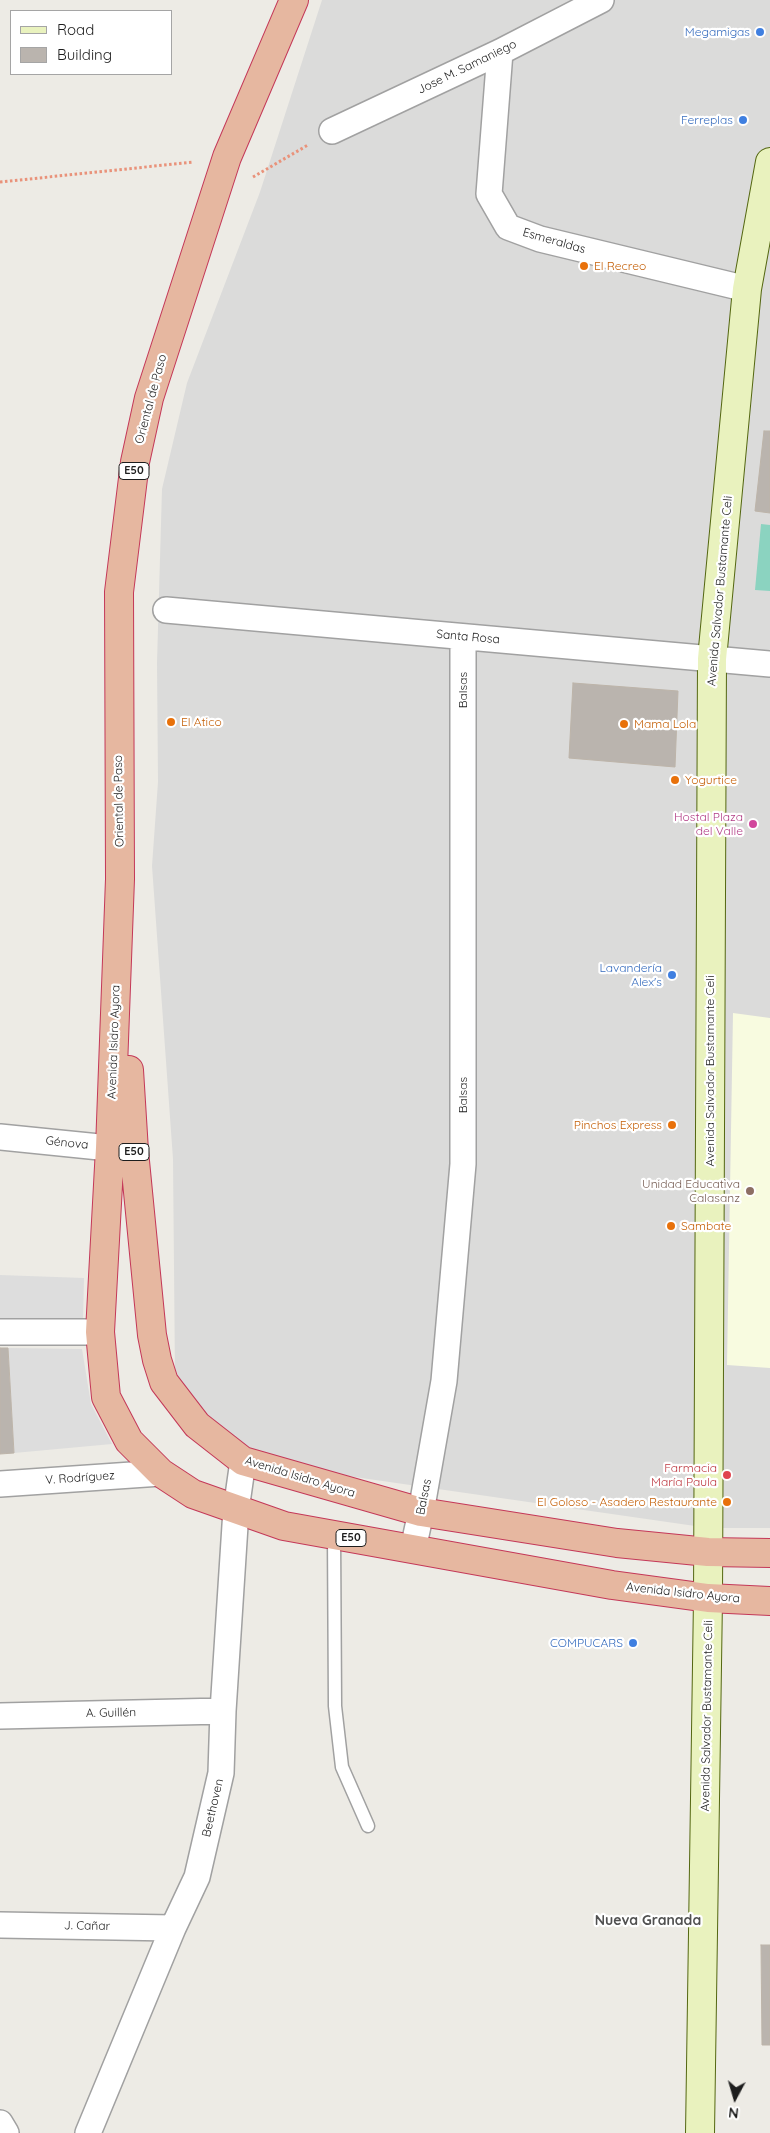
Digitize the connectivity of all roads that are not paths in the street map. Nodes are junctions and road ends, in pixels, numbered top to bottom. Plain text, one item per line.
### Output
1 (294, 0) edge
2 (601, 0) edge
3 (500, 52) junction
4 (332, 131) road end
5 (770, 162) edge
6 (747, 289) junction
7 (166, 610) dead end
8 (463, 637) junction
9 (712, 659) junction
10 (770, 664) edge
11 (117, 970) joint
12 (0, 1137) edge
13 (122, 1149) junction
14 (0, 1332) edge
15 (100, 1332) junction
16 (243, 1461) junction
17 (161, 1473) junction
18 (0, 1484) edge
19 (236, 1510) junction
20 (421, 1512) junction
21 (334, 1535) junction
22 (413, 1549) junction
23 (708, 1552) junction
24 (770, 1553) edge
25 (708, 1598) junction
26 (770, 1601) edge
27 (223, 1710) junction
28 (0, 1716) edge
29 (368, 1826) dead end
30 (0, 1925) edge
31 (173, 1928) junction
32 (0, 2123) edge
33 (6, 2133) edge
34 (88, 2133) edge
35 (700, 2133) edge

1 - 11 highway, Oriental de Paso / E50
2 - 3 street, Jose M. Samaniego
3 - 4 street, Jose M. Samaniego
3 - 6 street, Esmeraldas
5 - 6 main road, Avenida Salvador Bustamante Celi
6 - 9 main road, Avenida Salvador Bustamante Celi
7 - 8 street, Santa Rosa
8 - 9 street, Santa Rosa
8 - 20 street, Balsas
9 - 10 street, Santa Rosa
9 - 23 main road, Avenida Salvador Bustamante Celi
11 - 13 highway, Avenida Isidro Ayora / E50
12 - 13 street, Génova
13 - 15 highway, Avenida Isidro Ayora / E50
13 - 16 highway, Avenida Isidro Ayora / E50
14 - 15 street
15 - 17 highway, Avenida Isidro Ayora / E50
16 - 19 street, Beethoven
16 - 20 highway, Avenida Isidro Ayora / E50
17 - 18 street, V. Rodríguez
17 - 19 highway, Avenida Isidro Ayora / E50
19 - 21 highway, Avenida Isidro Ayora / E50
19 - 27 street, Beethoven
20 - 22 street, Balsas
20 - 23 highway, Avenida Isidro Ayora / E50
21 - 22 highway, Avenida Isidro Ayora / E50
21 - 29 lane
22 - 25 highway, Avenida Isidro Ayora / E50
23 - 24 highway, Avenida Isidro Ayora / E50
23 - 25 main road, Avenida Salvador Bustamante Celi
25 - 26 highway, Avenida Isidro Ayora / E50
25 - 35 main road, Avenida Salvador Bustamante Celi
27 - 28 street, A. Guillén
27 - 31 street, Beethoven
30 - 31 street, J. Cañar
31 - 34 street, Beethoven
32 - 33 street

